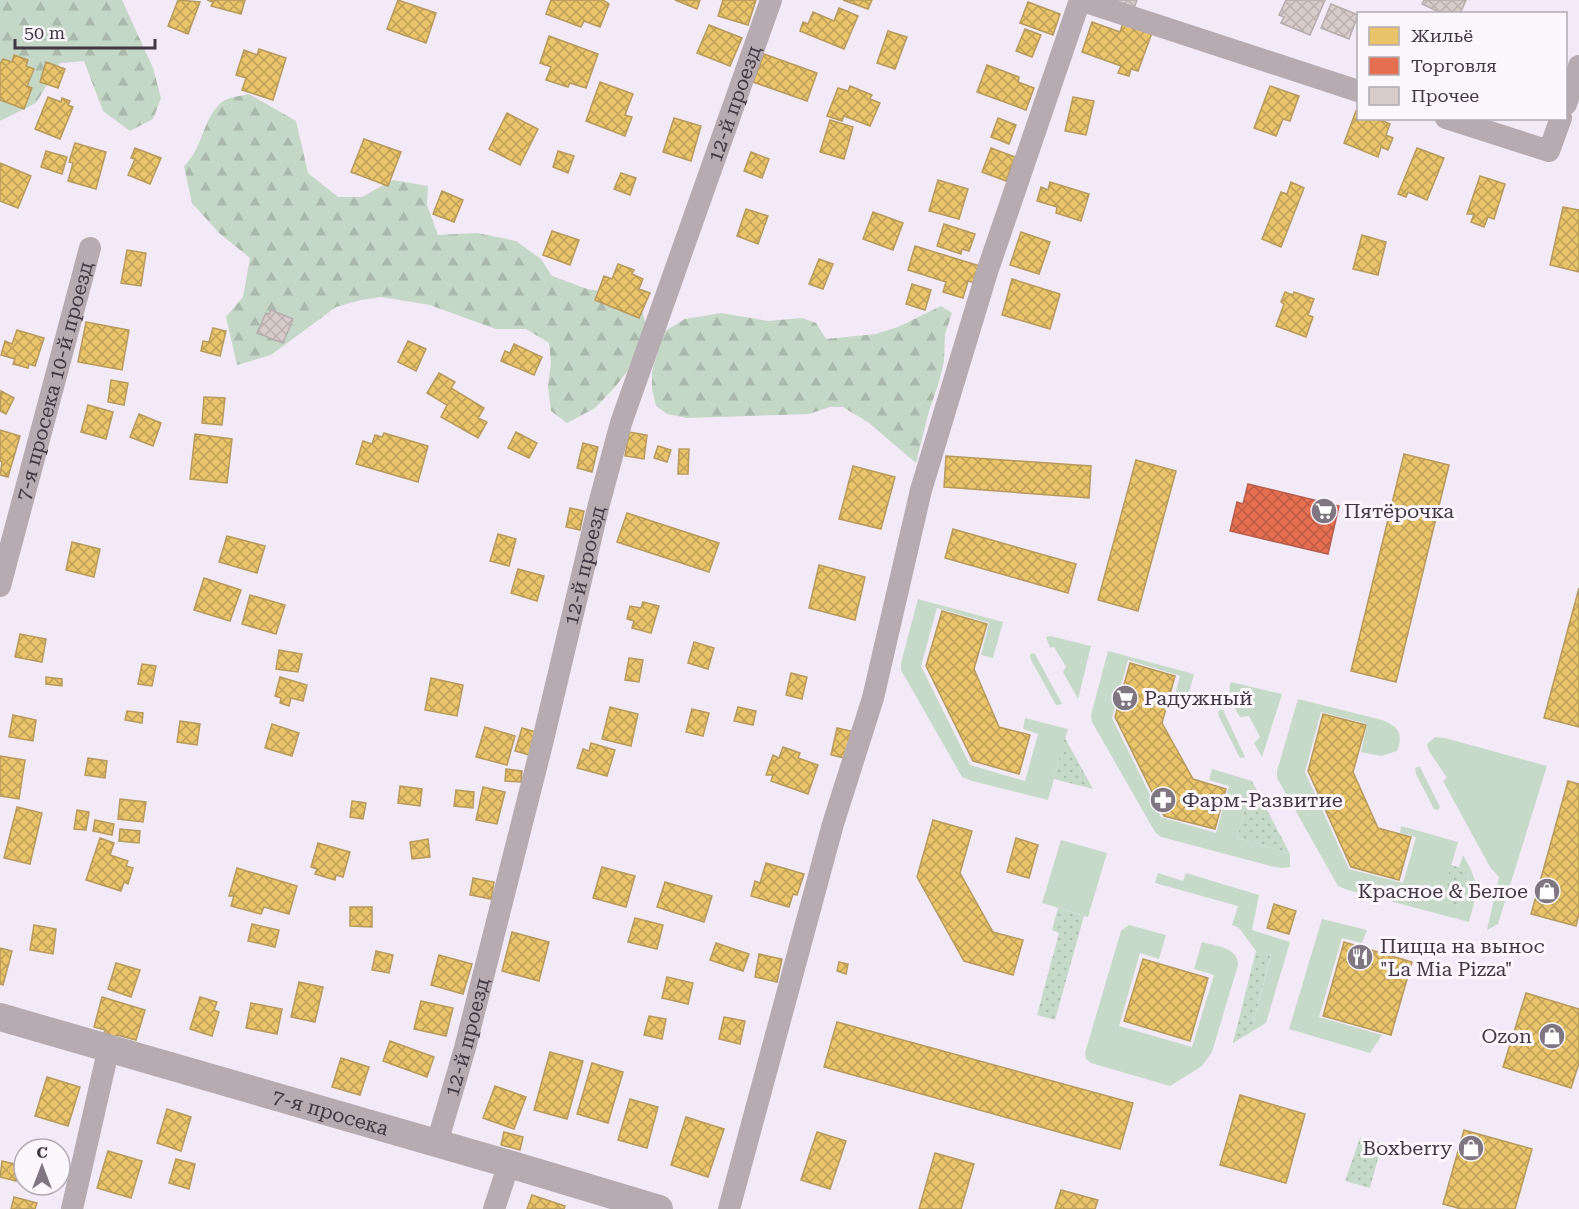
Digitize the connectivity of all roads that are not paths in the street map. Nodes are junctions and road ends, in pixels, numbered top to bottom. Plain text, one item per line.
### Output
1 (771, 0) edge
2 (1080, 0) edge
3 (1579, 66) edge
4 (1357, 90) edge
5 (1567, 101) edge
6 (1452, 120) edge
7 (1559, 120) edge
8 (90, 248) dead end
9 (0, 586) edge
10 (0, 1017) edge
11 (109, 1047) junction
12 (437, 1143) junction
13 (508, 1164) junction
14 (72, 1209) edge
15 (494, 1209) edge
16 (658, 1209) edge
17 (729, 1209) edge

1 - 12 street, 12-й проезд
2 - 4 street
2 - 17 street
3 - 5 street
6 - 7 street
8 - 9 street, 7-я просека 10-й проезд
10 - 11 street, 7-я просека
11 - 12 street, 7-я просека
11 - 14 street
12 - 13 street, 7-я просека
13 - 15 street
13 - 16 street, 7-я просека

